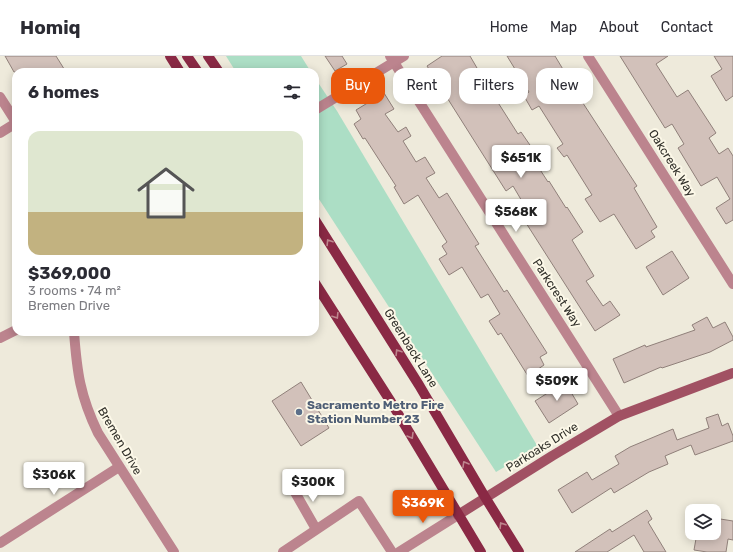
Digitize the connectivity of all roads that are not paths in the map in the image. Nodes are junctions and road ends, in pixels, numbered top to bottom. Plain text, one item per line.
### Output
1 (170, 56) edge
2 (187, 56) edge
3 (208, 56) edge
4 (404, 56) edge
5 (588, 56) edge
6 (392, 59) edge
7 (178, 68) edge
8 (195, 68) edge
9 (216, 68) edge
10 (0, 97) edge
11 (319, 107) edge
12 (12, 116) edge
13 (12, 125) edge
14 (0, 133) edge
15 (319, 226) edge
16 (733, 284) edge
17 (319, 289) edge
18 (12, 332) edge
19 (74, 336) edge
20 (0, 338) edge
21 (733, 373) edge
22 (620, 416) junction
23 (119, 467) junction
24 (292, 487) dead end
25 (485, 497) junction
26 (458, 514) junction
27 (316, 529) junction
28 (0, 543) edge
29 (174, 552) edge
30 (283, 552) edge
31 (392, 552) edge
32 (399, 552) edge
33 (481, 552) edge
34 (519, 552) edge

1 - 7 main road
2 - 8 main road
3 - 9 main road
4 - 6 street
5 - 16 street, Oakcreek Way
6 - 11 street
6 - 22 street, Parkcrest Way
10 - 12 street
13 - 14 street
25 -> 15 main road, Greenback Lane
17 -> 26 main road
18 - 20 street
19 - 23 street, Bremen Drive
21 - 22 street, Parkoaks Drive
22 - 25 street, Parkoaks Drive
23 - 28 street
23 - 29 street, Bremen Drive
24 - 27 street
25 - 26 street, Parkoaks Drive
34 -> 25 main road, Greenback Lane
26 - 32 street
26 - 33 main road
27 - 30 street
27 - 31 street

